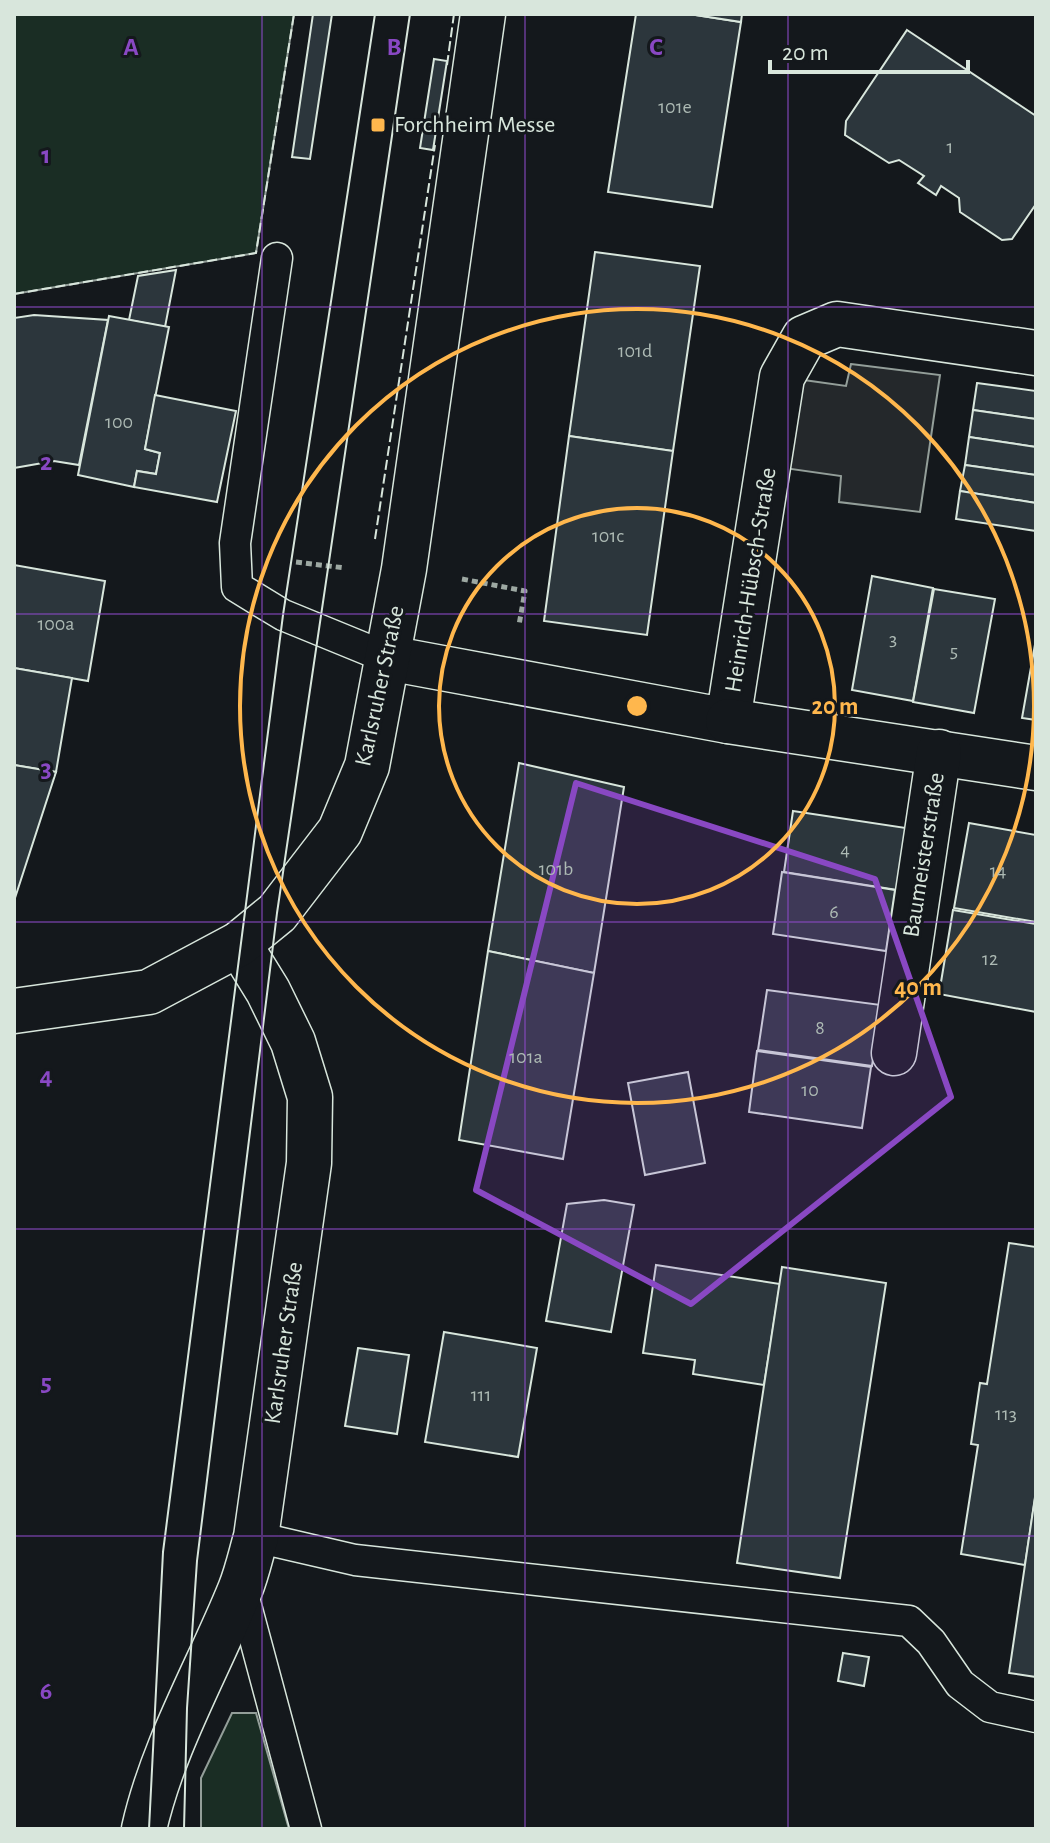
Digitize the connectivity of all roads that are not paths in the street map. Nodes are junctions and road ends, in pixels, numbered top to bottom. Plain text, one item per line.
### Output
1 (483, 14) edge
2 (277, 258) dead end
3 (1036, 353) edge
4 (388, 658) junction
5 (728, 721) junction
6 (939, 752) junction
7 (1036, 768) edge
8 (239, 944) junction
9 (14, 1011) edge
10 (894, 1053) dead end
11 (256, 1537) junction
12 (241, 1587) junction
13 (1036, 1717) edge
14 (144, 1829) edge
15 (306, 1829) edge

1 - 4 street, Karlsruher Straße
2 - 4 lane
3 - 5 street, Heinrich-Hübsch-Straße
4 - 5 street, Heinrich-Hübsch-Straße
4 - 8 street, Karlsruher Straße
5 - 6 street, Baumeisterstraße
6 - 7 street, Baumeisterstraße
6 - 10 street, Baumeisterstraße
8 - 9 street
8 - 11 street, Karlsruher Straße
11 - 12 street, Karlsruher Straße
11 - 13 lane
12 - 14 street, Karlsruher Straße
12 - 15 lane

